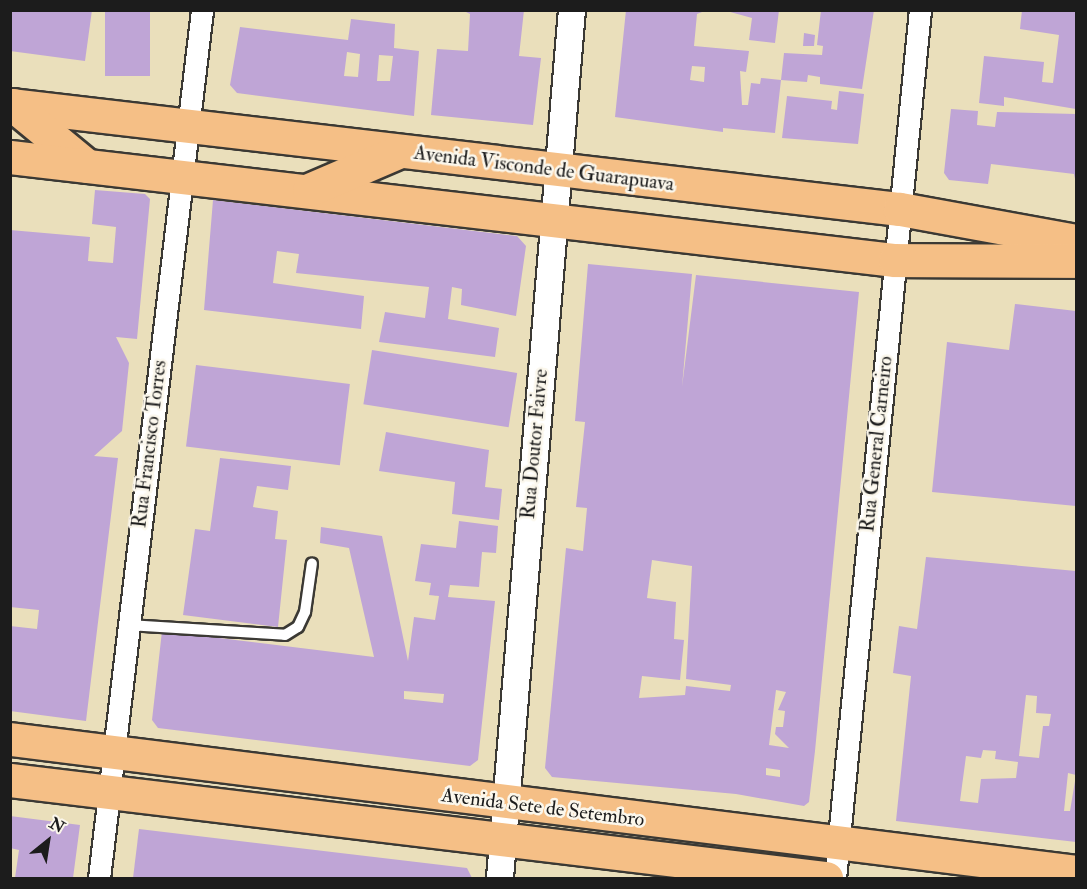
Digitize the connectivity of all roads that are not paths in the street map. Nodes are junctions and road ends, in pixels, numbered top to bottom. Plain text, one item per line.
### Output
1 (202, 10) edge
2 (572, 10) edge
3 (920, 10) edge
4 (12, 105) edge
5 (188, 126) junction
6 (401, 151) junction
7 (10, 157) edge
8 (87, 166) junction
9 (558, 170) junction
10 (182, 176) junction
11 (307, 191) junction
12 (900, 209) junction
13 (554, 220) junction
14 (1077, 242) edge
15 (895, 260) junction
16 (1077, 261) edge
17 (312, 563) dead end
18 (128, 625) junction
19 (10, 740) edge
20 (112, 754) junction
21 (10, 780) edge
22 (111, 791) junction
23 (503, 802) junction
24 (503, 839) junction
25 (836, 843) junction
26 (1077, 872) edge
27 (99, 879) edge
28 (500, 879) edge
29 (826, 879) edge
30 (836, 879) edge

1 - 5 street, Rua Francisco Torres
2 - 9 street, Rua Doutor Faivre
3 - 12 street, Rua General Carneiro
4 - 5 main road, Avenida Visconde de Guarapuava
4 - 8 main road
5 - 6 main road, Avenida Visconde de Guarapuava
5 - 10 street, Rua Francisco Torres
6 - 9 main road, Avenida Visconde de Guarapuava
6 - 11 main road
7 - 8 main road
8 - 10 main road
9 - 12 main road, Avenida Visconde de Guarapuava
9 - 13 street, Rua Doutor Faivre
10 - 11 main road
10 - 18 street, Rua Francisco Torres
11 - 13 main road
12 - 14 main road, Avenida Visconde de Guarapuava
12 - 15 street, Rua General Carneiro
13 - 15 main road
13 - 23 street, Rua Doutor Faivre
15 - 16 main road
15 - 25 street, Rua General Carneiro
17 - 18 lane
18 - 20 street, Rua Francisco Torres
19 - 20 main road, Avenida Sete de Setembro
20 - 22 street, Rua Francisco Torres
20 - 23 main road, Avenida Sete de Setembro
21 - 22 main road, Avenida Sete de Setembro
22 - 24 main road, Avenida Sete de Setembro
22 - 27 street, Rua Francisco Torres
23 - 24 street, Rua Doutor Faivre
23 - 25 main road, Avenida Sete de Setembro
24 - 28 street, Rua Doutor Faivre
24 - 29 main road, Avenida Sete de Setembro
25 - 26 main road, Avenida Sete de Setembro
25 - 30 street, Rua General Carneiro

